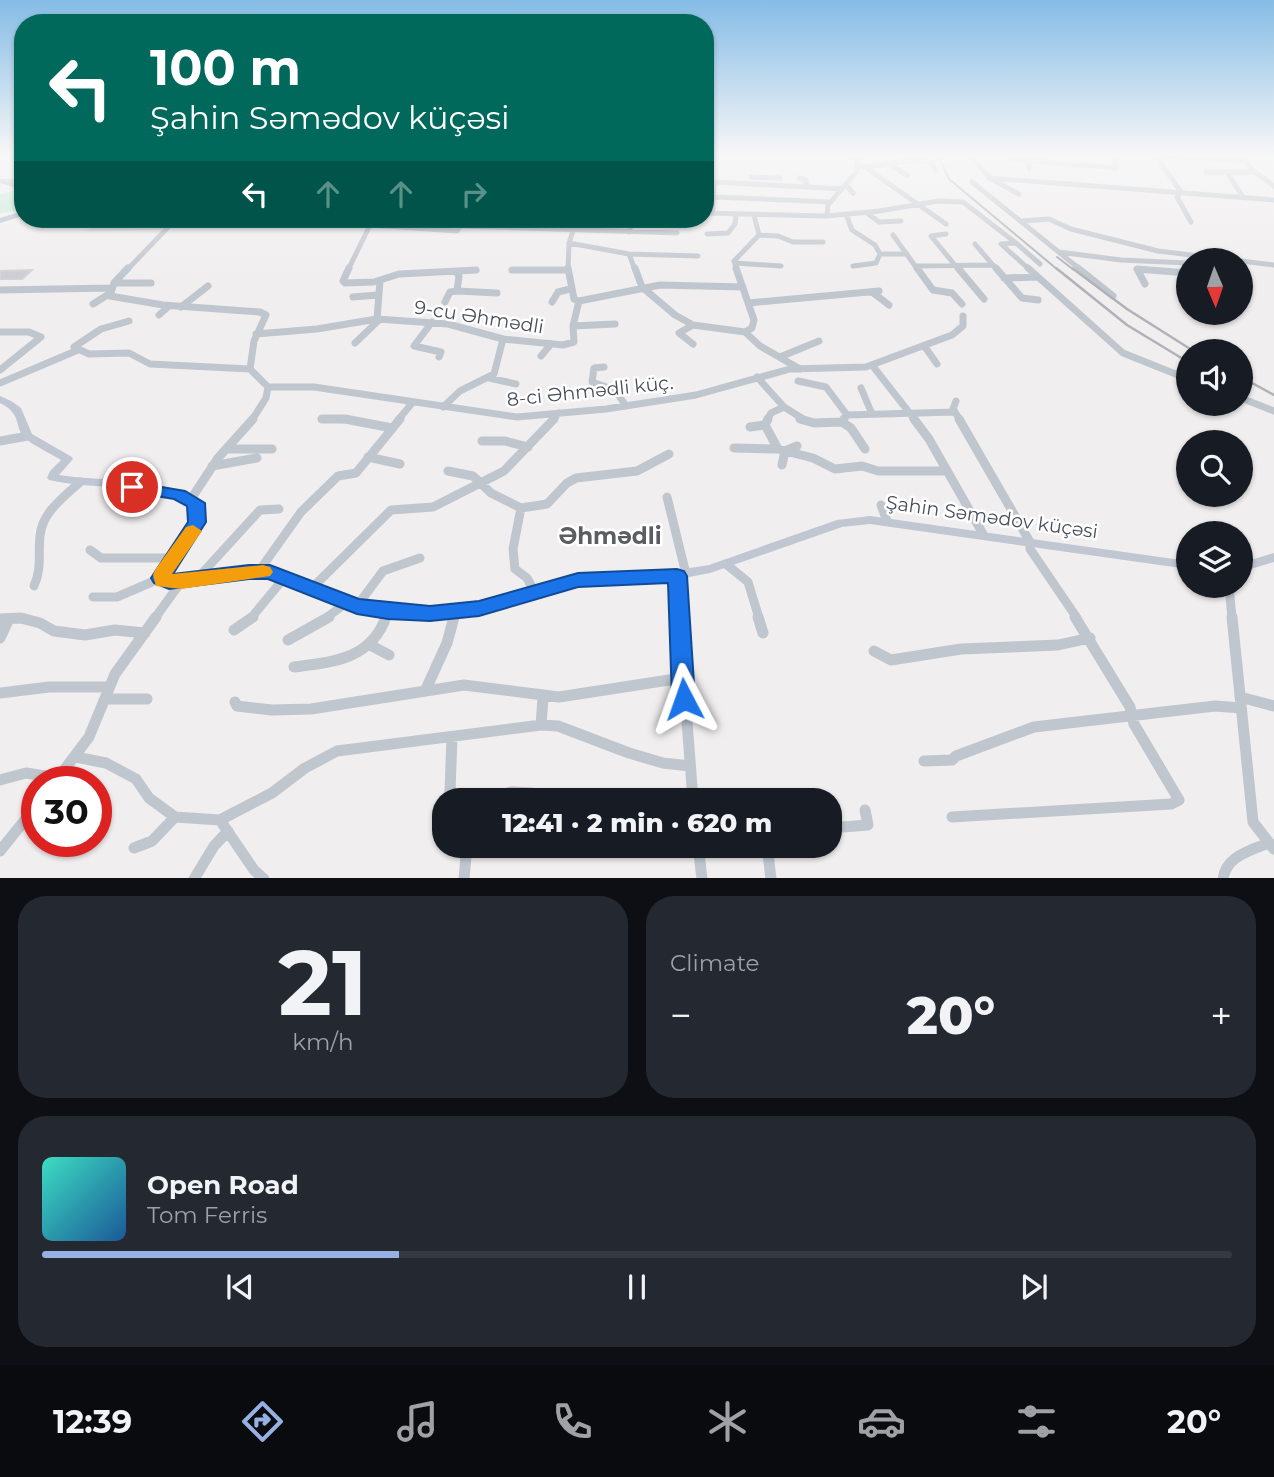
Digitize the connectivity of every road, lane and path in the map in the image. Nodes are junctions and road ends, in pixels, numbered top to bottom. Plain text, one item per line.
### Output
1 (731, 196) edge
2 (836, 196) edge
3 (906, 196) edge
4 (989, 196) edge
5 (1178, 196) edge
6 (1230, 196) edge
7 (1243, 197) joint
8 (1274, 200) edge
9 (831, 202) junction
10 (915, 202) junction
11 (714, 213) edge
12 (867, 213) junction
13 (736, 214) junction
14 (846, 214) junction
15 (754, 215) junction
16 (827, 215) junction
17 (901, 221) dead end
18 (1021, 221) junction
19 (1191, 222) dead end
20 (946, 224) dead end
21 (168, 228) edge
22 (369, 228) edge
23 (427, 228) edge
24 (459, 228) edge
25 (506, 228) edge
26 (573, 228) edge
27 (630, 228) edge
28 (572, 231) junction
29 (629, 232) junction
30 (677, 233) dead end
31 (707, 234) dead end
32 (946, 234) dead end
33 (759, 235) junction
34 (893, 235) dead end
35 (823, 242) dead end
36 (569, 243) junction
37 (1016, 243) junction
38 (975, 244) dead end
39 (1059, 252) junction
40 (1176, 253) edge
41 (629, 254) junction
42 (880, 254) junction
43 (907, 254) junction
44 (698, 256) dead end
45 (1176, 262) edge
46 (1253, 262) edge
47 (734, 263) junction
48 (1040, 264) dead end
49 (957, 265) junction
50 (993, 265) junction
51 (1274, 265) edge
52 (780, 266) dead end
53 (853, 266) dead end
54 (915, 266) junction
55 (476, 270) dead end
56 (512, 270) dead end
57 (567, 270) junction
58 (456, 272) junction
59 (1176, 272) edge
60 (1037, 277) junction
61 (1004, 278) junction
62 (380, 281) junction
63 (151, 283) dead end
64 (1145, 284) dead end
65 (208, 286) dead end
66 (642, 287) junction
67 (743, 287) junction
68 (111, 288) junction
69 (569, 289) junction
70 (0, 290) edge
71 (457, 291) junction
72 (497, 293) dead end
73 (378, 295) junction
74 (1113, 296) dead end
75 (353, 297) dead end
76 (984, 299) dead end
77 (1038, 300) dead end
78 (579, 301) junction
79 (445, 302) dead end
80 (552, 302) dead end
81 (748, 303) junction
82 (93, 304) dead end
83 (962, 304) dead end
84 (889, 305) dead end
85 (169, 306) junction
86 (181, 307) junction
87 (159, 315) dead end
88 (963, 316) dead end
89 (379, 319) junction
90 (129, 321) dead end
91 (432, 322) junction
92 (490, 324) dead end
93 (615, 324) dead end
94 (693, 325) junction
95 (573, 326) junction
96 (0, 332) edge
97 (482, 332) junction
98 (745, 332) junction
99 (256, 334) junction
100 (503, 339) junction
101 (819, 341) dead end
102 (355, 343) dead end
103 (551, 344) junction
104 (692, 344) dead end
105 (925, 347) junction
106 (78, 350) junction
107 (541, 356) dead end
108 (439, 357) dead end
109 (780, 357) junction
110 (937, 364) dead end
111 (872, 365) junction
112 (604, 367) dead end
113 (250, 369) junction
114 (800, 369) junction
115 (0, 370) edge
116 (1176, 374) edge
117 (757, 377) junction
118 (489, 378) junction
119 (798, 381) dead end
120 (0, 383) edge
121 (516, 384) dead end
122 (268, 387) junction
123 (861, 388) dead end
124 (0, 399) edge
125 (413, 402) junction
126 (1253, 403) edge
127 (626, 406) junction
128 (443, 407) junction
129 (782, 408) junction
130 (1274, 411) edge
131 (911, 412) junction
132 (559, 413) junction
133 (872, 414) junction
134 (322, 418) dead end
135 (845, 419) junction
136 (765, 425) junction
137 (750, 427) dead end
138 (392, 428) junction
139 (28, 436) junction
140 (482, 440) dead end
141 (0, 441) edge
142 (797, 446) dead end
143 (528, 447) junction
144 (734, 448) dead end
145 (226, 449) junction
146 (272, 449) dead end
147 (865, 449) dead end
148 (781, 450) junction
149 (669, 454) dead end
150 (368, 457) junction
151 (257, 458) dead end
152 (400, 464) dead end
153 (782, 465) dead end
154 (211, 466) junction
155 (448, 471) dead end
156 (947, 471) junction
157 (79, 482) junction
158 (482, 482) junction
159 (667, 496) dead end
160 (191, 499) junction
161 (881, 505) dead end
162 (521, 508) junction
163 (278, 509) dead end
164 (887, 521) junction
165 (983, 534) junction
166 (1030, 542) junction
167 (90, 550) dead end
168 (1274, 557) edge
169 (174, 558) junction
170 (420, 558) dead end
171 (1176, 563) edge
172 (726, 564) junction
173 (1253, 564) edge
174 (258, 571) junction
175 (682, 575) junction
176 (285, 576) junction
177 (161, 578) junction
178 (196, 580) junction
179 (181, 582) junction
180 (34, 586) dead end
181 (313, 587) junction
182 (534, 591) junction
183 (93, 597) dead end
184 (1229, 598) edge
185 (351, 605) junction
186 (388, 612) junction
187 (456, 612) junction
188 (4, 619) edge
189 (234, 630) dead end
190 (145, 633) junction
191 (763, 633) dead end
192 (0, 638) edge
193 (1090, 638) junction
194 (288, 640) dead end
195 (370, 645) junction
196 (873, 651) dead end
197 (389, 655) dead end
198 (294, 667) dead end
199 (682, 678) junction
200 (426, 689) junction
201 (0, 693) edge
202 (106, 693) junction
203 (543, 698) junction
204 (147, 699) dead end
205 (235, 702) dead end
206 (1240, 703) junction
207 (1274, 706) edge
208 (1132, 716) junction
209 (541, 725) junction
210 (452, 737) junction
211 (76, 757) junction
212 (925, 761) dead end
213 (68, 766) edge
214 (690, 766) junction
215 (21, 774) edge
216 (0, 780) edge
217 (450, 788) edge
218 (692, 788) edge
219 (865, 810) dead end
220 (175, 817) junction
221 (952, 817) dead end
222 (21, 825) edge
223 (224, 826) junction
224 (842, 827) edge
225 (1271, 846) edge
226 (134, 848) dead end
227 (0, 851) edge
228 (466, 858) edge
229 (700, 858) edge
230 (769, 858) edge
231 (194, 878) edge
232 (264, 878) edge
233 (464, 878) edge
234 (702, 878) edge
235 (771, 878) edge
236 (1223, 878) edge

1 - 9 street
2 - 9 street
3 - 10 street
4 - 18 street
5 - 19 street
6 - 7 street
7 - 8 street
9 - 16 street
10 - 12 street
10 - 20 street
10 - 37 street
11 - 13 street
12 - 14 street
12 - 17 street
13 - 15 street
13 - 31 street
14 - 16 street
14 - 42 street
15 - 16 street
15 - 33 street
18 - 39 street
18 - 40 street
21 - 68 street
22 - 62 street
23 - 24 street
25 - 28 street
26 - 28 street
27 - 29 street
28 - 29 street
28 - 36 street
29 - 30 street
32 - 49 street
33 - 35 street
33 - 47 street
34 - 43 street
36 - 41 street
36 - 57 street
37 - 48 street
37 - 60 street
38 - 50 street
39 - 45 street
39 - 74 street
41 - 44 street
41 - 66 street
42 - 43 street
42 - 53 street
43 - 54 street
46 - 51 street
47 - 52 street
47 - 67 street
49 - 50 street
49 - 54 street
49 - 76 street
50 - 61 street
54 - 83 street
55 - 58 street
56 - 57 street
57 - 69 street
58 - 62 street
58 - 71 street
59 - 64 street
60 - 61 street
60 - 116 street
61 - 77 street
62 - 73 street
63 - 68 street
65 - 86 street
66 - 67 street
66 - 78 street
66 - 94 street
67 - 81 street
68 - 70 street
68 - 82 street
68 - 85 street
69 - 78 street
69 - 80 street
71 - 72 street
71 - 79 street
73 - 75 street
73 - 89 street
78 - 95 street
81 - 84 street
81 - 98 street
85 - 86 street
85 - 87 street
86 - 99 street
88 - 105 street, 8-ci Əhmədli küç.
89 - 91 street, 9-cu Əhmədli
89 - 99 street, 9-cu Əhmədli
89 - 102 street
90 - 106 street
91 - 97 street, 9-cu Əhmədli
91 - 108 street
92 - 97 street
93 - 95 street
94 - 98 street
94 - 104 street
95 - 103 street, 9-cu Əhmədli
96 - 115 street
97 - 100 street, 9-cu Əhmədli
98 - 109 street
99 - 113 street
100 - 103 street, 9-cu Əhmədli
100 - 118 street
101 - 109 street
103 - 107 street
105 - 110 street
105 - 111 street, 8-ci Əhmədli küç.
106 - 113 street
106 - 120 street
109 - 114 street
111 - 114 street, 8-ci Əhmədli küç.
111 - 131 street
112 - 127 street
113 - 122 street
114 - 117 street, 8-ci Əhmədli küç.
117 - 127 street, 8-ci Əhmədli küç.
117 - 129 street
118 - 121 street
118 - 128 street
119 - 135 street
122 - 125 street, 8-ci Əhmədli küç.
122 - 145 street
123 - 133 street
124 - 139 street
125 - 128 street, 8-ci Əhmədli küç.
125 - 138 street
126 - 130 street
127 - 132 street, 8-ci Əhmədli küç.
128 - 132 street, 8-ci Əhmədli küç.
129 - 135 street
129 - 136 street
131 - 133 street
131 - 156 street
131 - 166 street
132 - 143 street
133 - 135 street
134 - 138 street
135 - 147 street
136 - 137 street
136 - 148 street
138 - 150 street
139 - 141 street
139 - 157 street
140 - 143 street
142 - 148 street
143 - 158 street
144 - 148 street
145 - 146 street
145 - 154 street
148 - 153 street
148 - 156 street
149 - 162 street
150 - 152 street
150 - 174 street
151 - 154 street
154 - 160 street
155 - 158 street
156 - 165 street
157 - 160 street
157 - 180 street
158 - 162 street
158 - 181 street
159 - 175 street
160 - 169 street
161 - 164 street
162 - 182 street
163 - 178 street
164 - 165 street, Şahin Səmədov küçəsi
164 - 172 street, Şahin Səmədov küçəsi
165 - 166 street, Şahin Səmədov küçəsi
166 - 171 street, Şahin Səmədov küçəsi
166 - 193 street
167 - 169 street
168 - 173 street
169 - 177 street
170 - 185 street
172 - 175 street, Şahin Səmədov küçəsi
172 - 191 street
174 - 176 street, Şahin Səmədov küçəsi
174 - 178 street, Şahin Səmədov küçəsi
175 - 182 street, Şahin Səmədov küçəsi
175 - 199 street
176 - 181 street, Şahin Səmədov küçəsi
176 - 189 street
177 - 179 street, Şahin Səmədov küçəsi
177 - 183 street
178 - 179 street, Şahin Səmədov küçəsi
179 - 190 street
181 - 185 street, Şahin Səmədov küçəsi
182 - 187 street, Şahin Səmədov küçəsi
184 - 206 street
185 - 186 street, Şahin Səmədov küçəsi
185 - 194 street
186 - 187 street, Şahin Səmədov küçəsi
186 - 195 street
187 - 200 street
188 - 190 street
188 - 192 street
190 - 202 street
193 - 196 street
193 - 208 street
195 - 197 street
195 - 198 street
199 - 203 street
199 - 214 street
200 - 203 street
200 - 205 street
201 - 202 street
202 - 204 street
202 - 211 street
203 - 209 street
206 - 207 street
206 - 208 street
206 - 225 street
208 - 212 street
208 - 221 street
209 - 210 street
209 - 214 street
210 - 217 street
210 - 223 street
211 - 213 street
211 - 220 street
214 - 218 street
215 - 216 street
219 - 224 street
220 - 223 street
220 - 226 street
222 - 227 street
223 - 231 street
223 - 232 street
225 - 236 street
228 - 233 street
229 - 234 street
230 - 235 street

